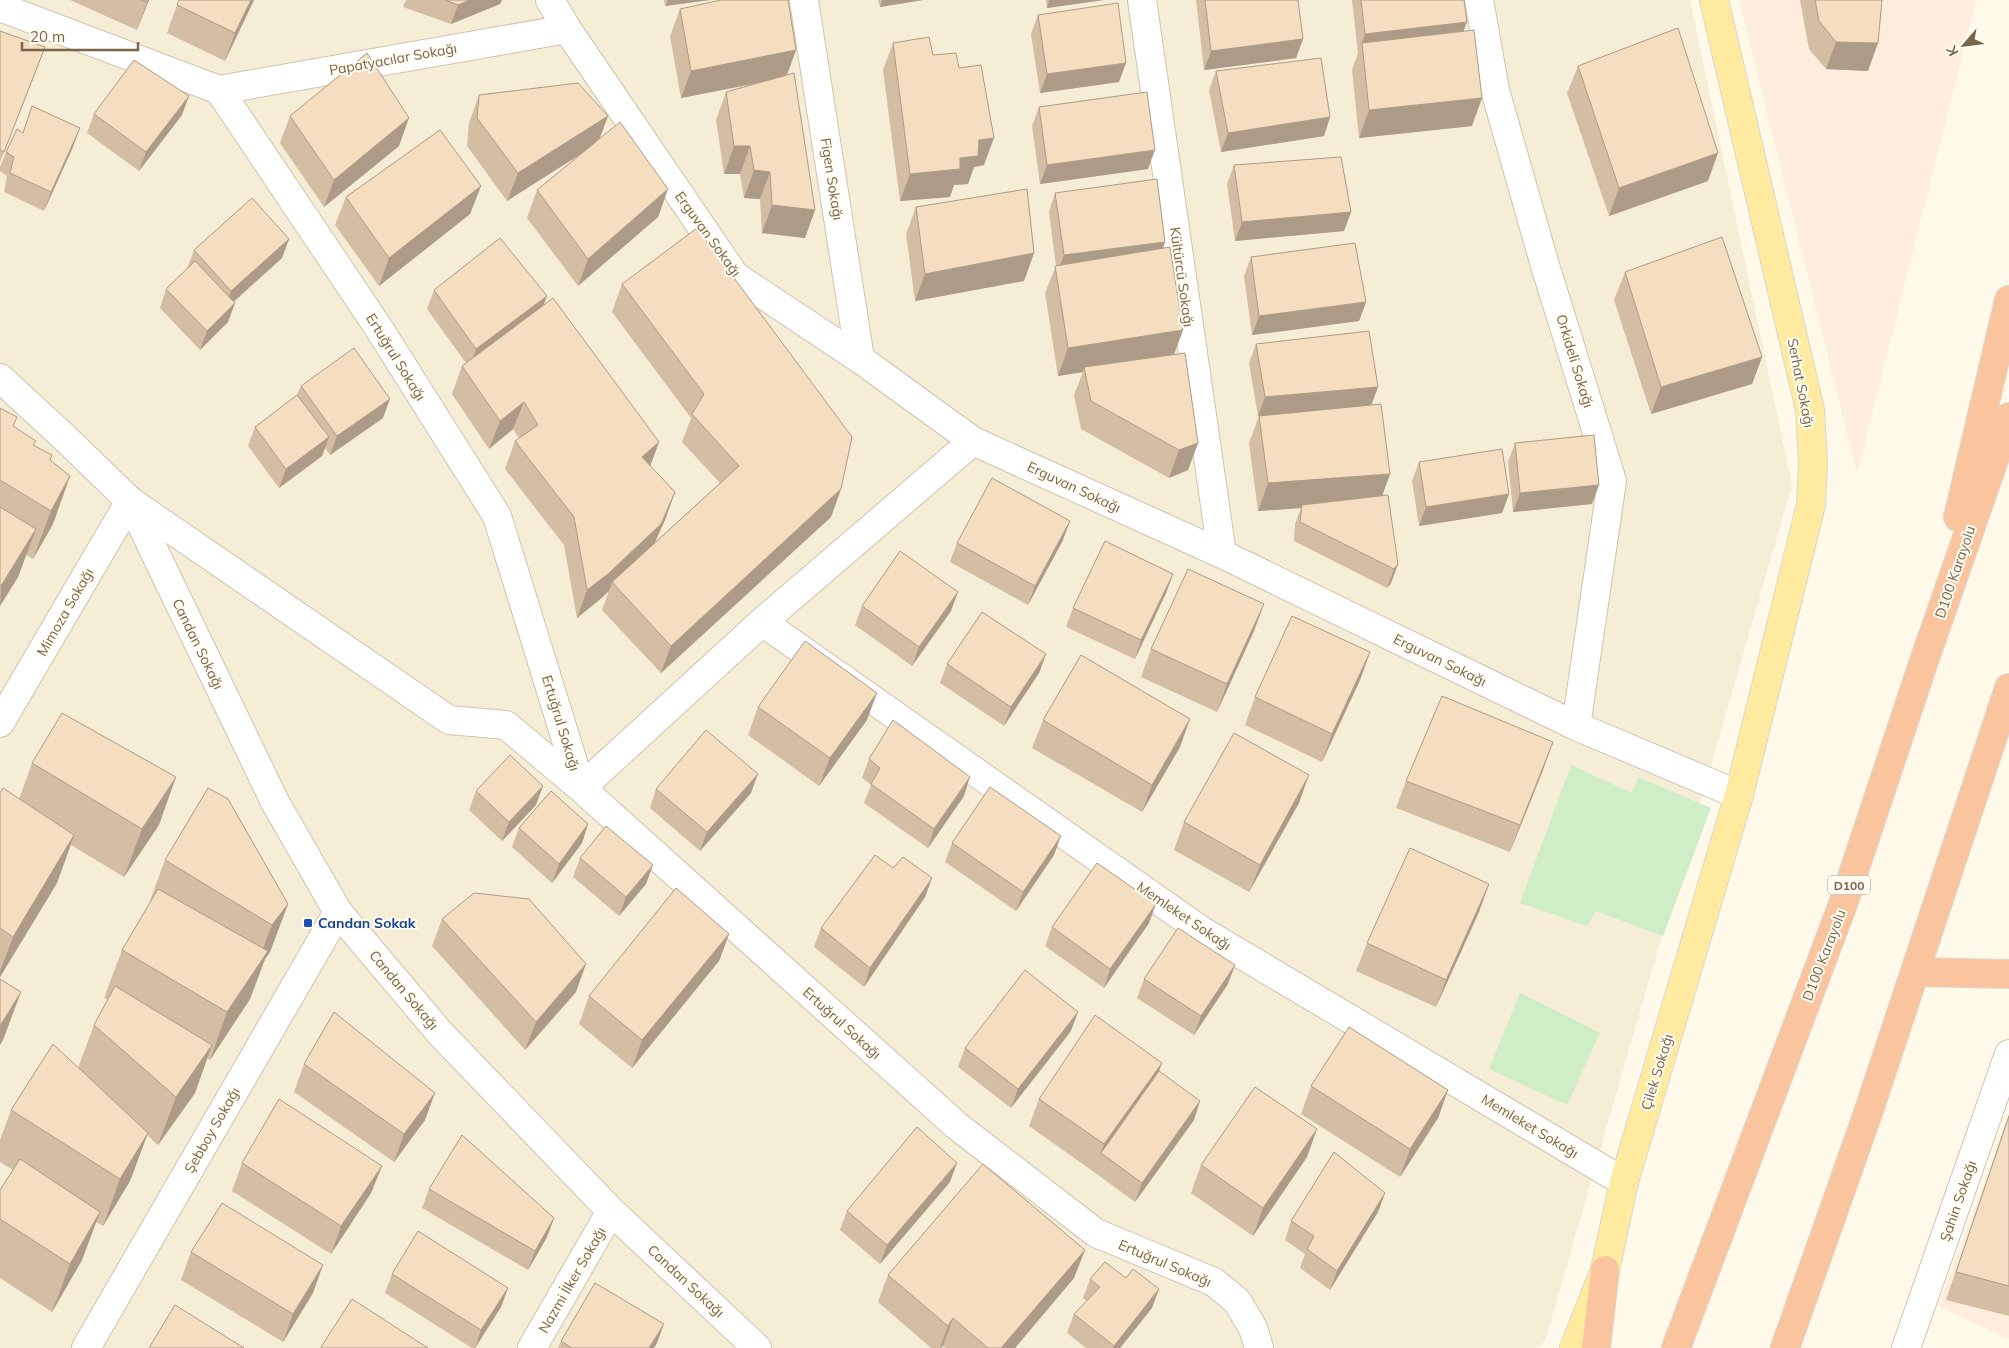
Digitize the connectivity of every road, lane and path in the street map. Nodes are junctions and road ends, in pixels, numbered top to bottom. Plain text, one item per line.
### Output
1 (550, 0) edge
2 (804, 0) edge
3 (1142, 0) edge
4 (1479, 0) edge
5 (1714, 0) edge
6 (0, 7) edge
7 (567, 29) junction
8 (219, 90) junction
9 (2009, 300) edge
10 (860, 359) junction
11 (0, 378) edge
12 (2009, 417) edge
13 (973, 440) junction
14 (130, 501) junction
15 (1222, 554) junction
16 (762, 622) junction
17 (1924, 661) junction
18 (2009, 688) edge
19 (0, 723) edge
20 (1576, 726) junction
21 (581, 788) junction
22 (1739, 795) junction
23 (338, 912) junction
24 (1915, 972) junction
25 (2009, 974) edge
26 (2009, 1054) edge
27 (1624, 1182) junction
28 (611, 1212) junction
29 (1605, 1270) junction
30 (86, 1348) edge
31 (532, 1348) edge
32 (757, 1348) edge
33 (1258, 1348) edge
34 (1574, 1348) edge
35 (1596, 1348) edge
36 (1676, 1348) edge
37 (1785, 1348) edge
38 (1906, 1348) edge

1 - 7 street, Erguvan Sokağı
2 - 10 street, Figen Sokağı
3 - 15 street, Kültürcü Sokağı
4 - 20 street, Orkideli Sokağı
5 - 22 main road, Serhat Sokağı
6 - 8 street
7 - 8 street, Papatyacılar Sokağı
7 - 10 street, Erguvan Sokağı
8 - 21 street, Ertuğrul Sokağı
9 - 17 highway
10 - 13 street, Erguvan Sokağı
11 - 14 street, Candan Sokağı
12 - 17 highway, D100 Karayolu / D100
13 - 15 street, Erguvan Sokağı
13 - 16 street
14 - 19 street, Mimoza Sokağı
14 - 21 street, Candan Sokağı
14 - 23 street, Candan Sokağı
15 - 20 street, Erguvan Sokağı
16 - 21 street
16 - 27 street, Memleket Sokağı
17 - 36 highway, D100 Karayolu / D100
18 - 24 highway
20 - 22 street, Erguvan Sokağı
21 - 33 street, Ertuğrul Sokağı
22 - 27 main road, Çilek Sokağı
23 - 28 street, Candan Sokağı
23 - 30 street, Şebboy Sokağı
24 - 25 highway
24 - 37 highway
26 - 38 street, Şahin Sokağı
27 - 29 main road, Çilek Sokağı
28 - 31 street, Nazmi İlker Sokağı
28 - 32 street, Candan Sokağı
29 - 34 main road, Çilek Sokağı
29 - 35 highway

